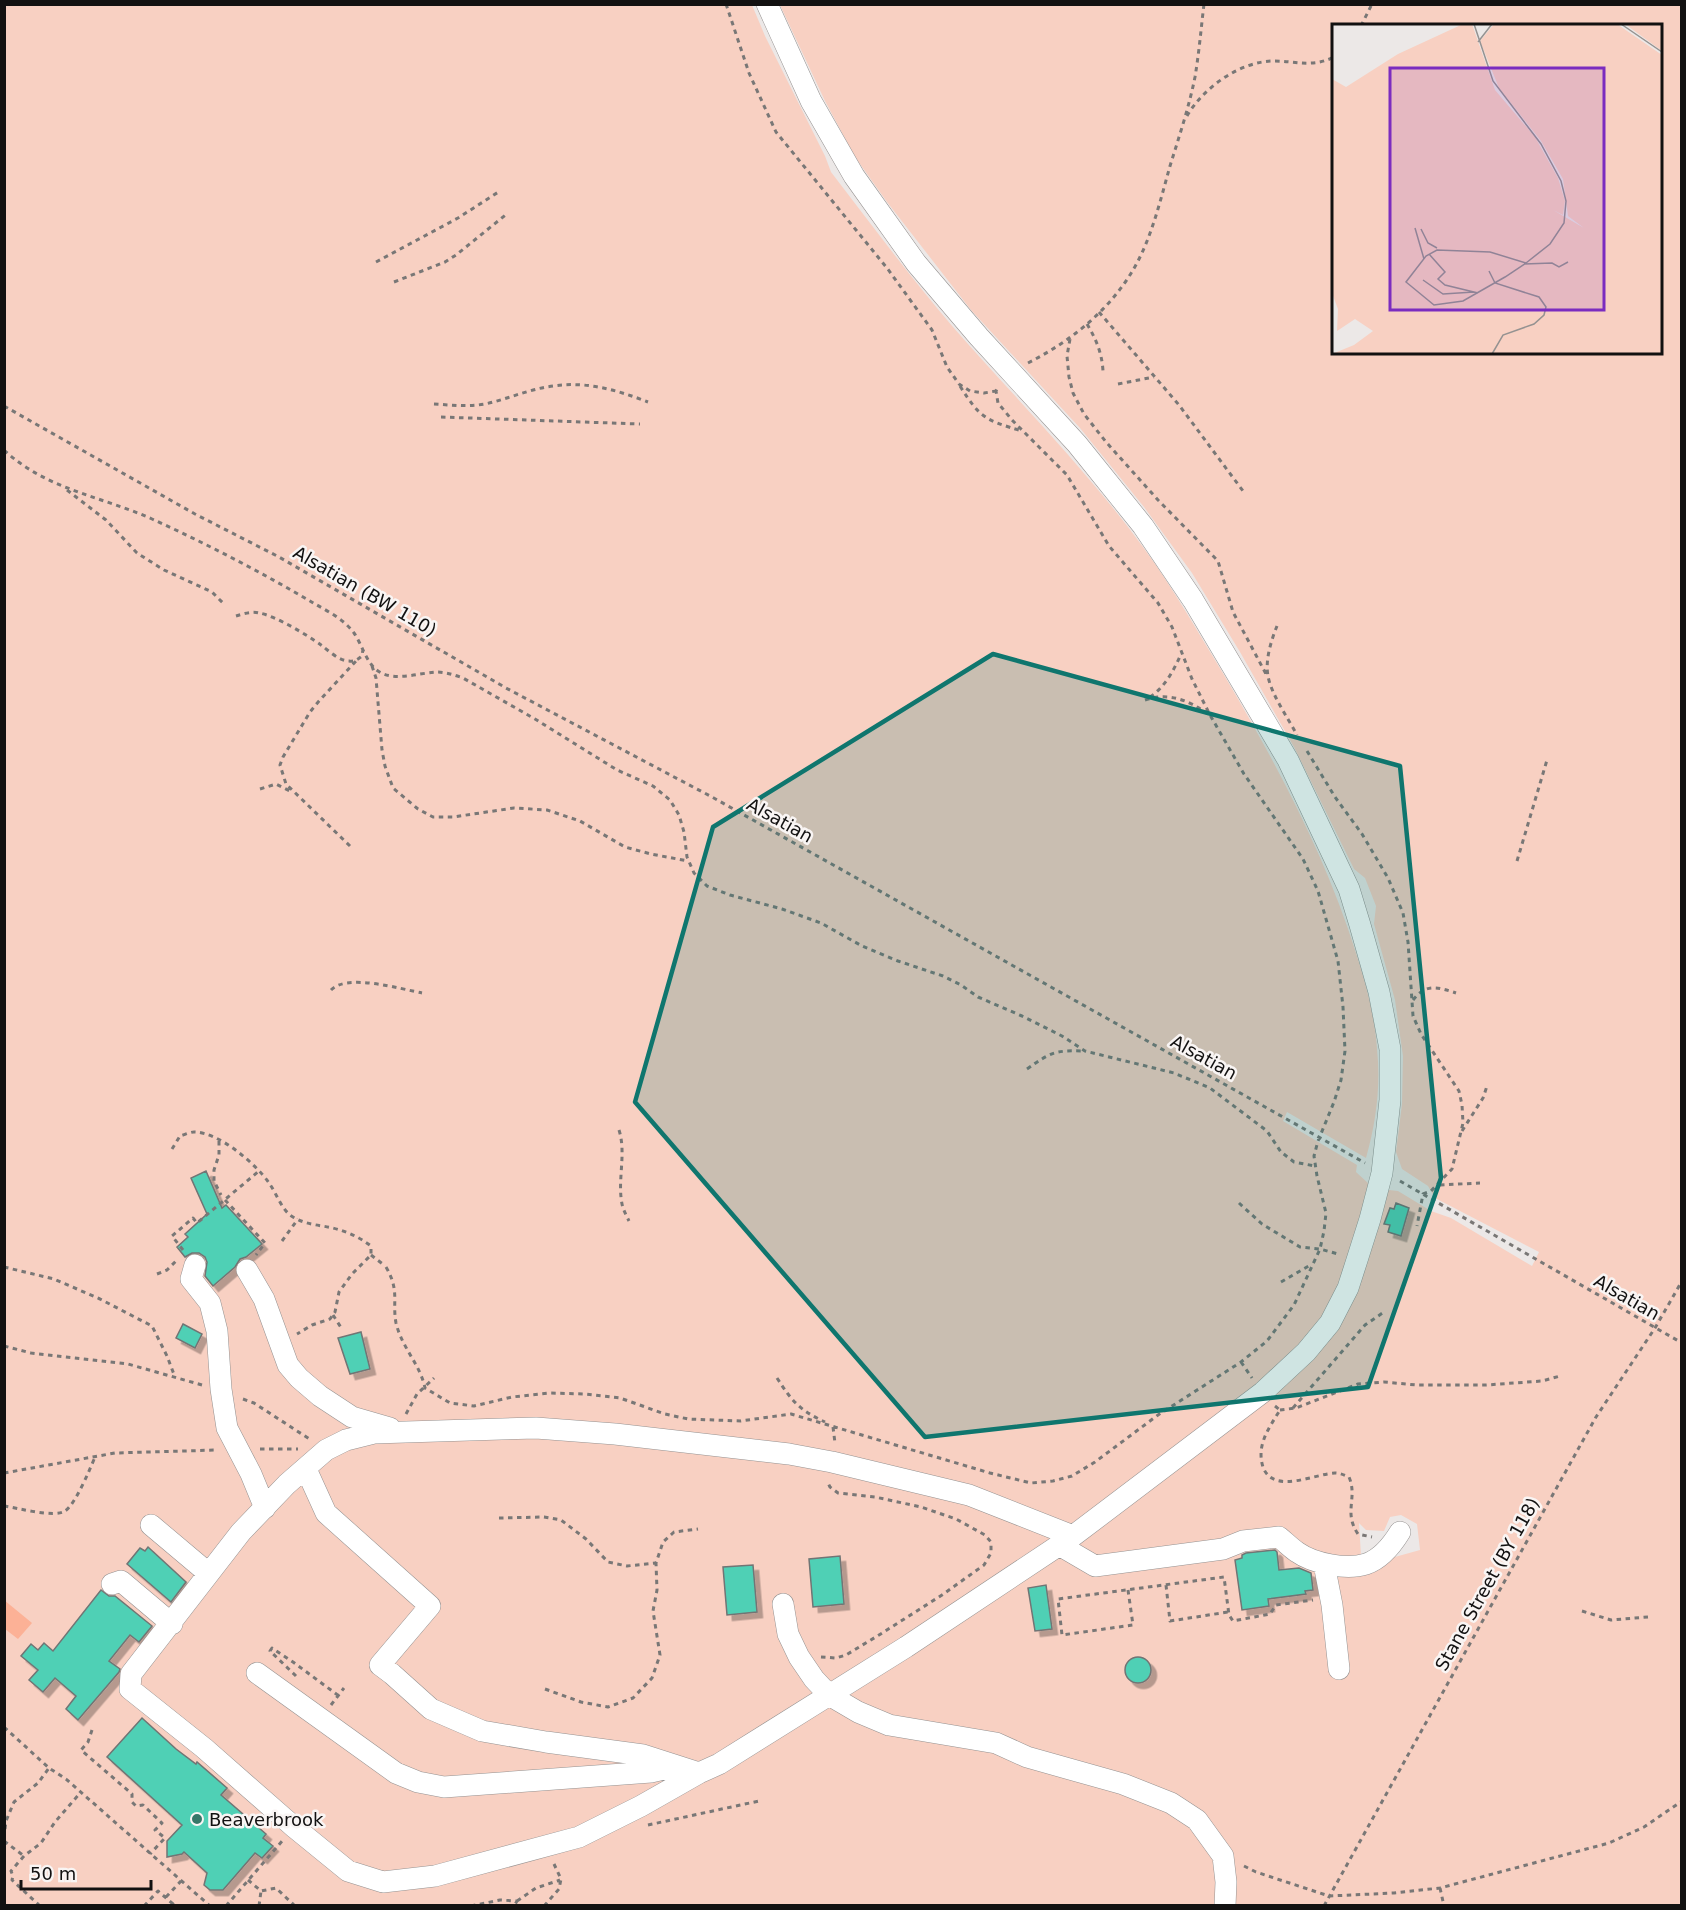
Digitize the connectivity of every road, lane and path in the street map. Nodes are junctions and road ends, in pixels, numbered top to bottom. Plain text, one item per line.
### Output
1 (726, 4) edge
2 (767, 4) edge
3 (1204, 4) edge
4 (1372, 4) edge
5 (1362, 24) edge
6 (1332, 58) edge
7 (1183, 122) junction
8 (500, 191) dead end
9 (508, 213) dead end
10 (376, 262) dead end
11 (394, 282) dead end
12 (1099, 312) junction
13 (1087, 324) junction
14 (1071, 338) junction
15 (1104, 371) dead end
16 (1011, 373) junction
17 (1155, 377) junction
18 (955, 379) junction
19 (1118, 384) dead end
20 (996, 391) junction
21 (648, 402) dead end
22 (434, 404) dead end
23 (4, 406) edge
24 (441, 417) dead end
25 (640, 424) dead end
26 (1023, 432) junction
27 (4, 450) edge
28 (61, 485) junction
29 (1243, 492) dead end
30 (223, 603) dead end
31 (236, 616) dead end
32 (363, 648) junction
33 (1181, 652) junction
34 (356, 661) junction
35 (371, 664) junction
36 (1268, 677) dead end
37 (1210, 715) junction
38 (1547, 760) dead end
39 (260, 789) dead end
40 (299, 796) junction
41 (712, 797) joint
42 (350, 846) dead end
43 (689, 861) junction
44 (1517, 861) dead end
45 (331, 990) dead end
46 (422, 993) dead end
47 (1456, 993) dead end
48 (1412, 1000) dead end
49 (1085, 1051) junction
50 (1028, 1069) dead end
51 (1488, 1086) dead end
52 (619, 1130) dead end
53 (1461, 1132) dead end
54 (1320, 1136) junction
55 (219, 1141) junction
56 (172, 1149) dead end
57 (1315, 1166) junction
58 (259, 1172) junction
59 (1382, 1173) junction
60 (1479, 1183) dead end
61 (1438, 1185) dead end
62 (1423, 1194) junction
63 (221, 1195) dead end
64 (225, 1200) junction
65 (1239, 1203) dead end
66 (298, 1220) junction
67 (629, 1221) dead end
68 (1418, 1226) dead end
69 (282, 1241) dead end
70 (1320, 1249) junction
71 (371, 1255) junction
72 (186, 1259) junction
73 (1314, 1263) junction
74 (4, 1267) edge
75 (247, 1269) joint
76 (157, 1274) dead end
77 (1682, 1281) edge
78 (1281, 1282) dead end
79 (1384, 1312) dead end
80 (333, 1316) junction
81 (1655, 1328) junction
82 (342, 1329) dead end
83 (1682, 1343) edge
84 (280, 1344) junction
85 (4, 1346) edge
86 (1241, 1362) junction
87 (1560, 1376) dead end
88 (175, 1377) junction
89 (434, 1378) dead end
90 (777, 1378) dead end
91 (425, 1386) junction
92 (1263, 1392) junction
93 (229, 1393) junction
94 (1293, 1408) junction
95 (1280, 1410) junction
96 (352, 1417) junction
97 (402, 1425) junction
98 (834, 1427) junction
99 (346, 1440) junction
100 (239, 1449) junction
101 (326, 1450) junction
102 (95, 1457) junction
103 (832, 1462) junction
104 (306, 1469) junction
105 (4, 1473) edge
106 (4, 1506) edge
107 (265, 1508) junction
108 (499, 1518) dead end
109 (151, 1526) dead end
110 (698, 1529) dead end
111 (1397, 1538) joint
112 (1066, 1540) junction
113 (656, 1563) junction
114 (1324, 1564) junction
115 (208, 1574) junction
116 (112, 1584) dead end
117 (1166, 1585) junction
118 (1128, 1590) junction
119 (783, 1604) dead end
120 (1332, 1605) junction
121 (1582, 1611) dead end
122 (1228, 1612) junction
123 (1648, 1617) dead end
124 (171, 1623) junction
125 (799, 1657) junction
126 (1339, 1669) dead end
127 (256, 1673) dead end
128 (297, 1676) dead end
129 (344, 1688) dead end
130 (545, 1689) dead end
131 (829, 1695) junction
132 (339, 1696) junction
133 (328, 1708) dead end
134 (4, 1726) edge
135 (92, 1730) dead end
136 (678, 1766) junction
137 (49, 1768) junction
138 (699, 1773) junction
139 (81, 1792) junction
140 (759, 1801) dead end
141 (1682, 1801) edge
142 (626, 1814) junction
143 (294, 1827) junction
144 (4, 1840) edge
145 (546, 1846) junction
146 (150, 1854) junction
147 (24, 1856) junction
148 (1223, 1856) junction
149 (561, 1879) junction
150 (12, 1880) junction
151 (248, 1880) junction
152 (6, 1881) edge
153 (181, 1881) junction
154 (1440, 1888) junction
155 (261, 1891) junction
156 (1329, 1896) junction
157 (165, 1897) junction
158 (517, 1901) junction
159 (40, 1905) edge
160 (144, 1905) edge
161 (172, 1905) edge
162 (210, 1905) edge
163 (226, 1905) edge
164 (259, 1905) edge
165 (295, 1905) edge
166 (471, 1905) edge
167 (514, 1905) edge
168 (544, 1905) edge
169 (1225, 1905) edge
170 (1324, 1905) edge
171 (1444, 1905) edge

1 - 18 path
2 - 16 lane
3 - 7 path
4 - 5 path
6 - 7 path
7 - 12 path
8 - 10 path
9 - 11 path
12 - 13 path
12 - 17 path
13 - 14 path
13 - 15 path
14 - 16 path
14 - 36 path
16 - 20 path
16 - 59 lane
17 - 19 path
17 - 29 path
18 - 20 path
18 - 26 path
20 - 26 path
21 - 22 path
23 - 41 path, Alsatian (BW 110)
24 - 25 path
26 - 33 path
27 - 28 path
28 - 30 path
28 - 32 path
31 - 34 path
32 - 34 path
32 - 35 path
33 - 37 path
33 - 37 path
34 - 40 path
35 - 43 path
35 - 43 path
37 - 54 path
38 - 44 path
39 - 40 path
40 - 42 path
41 - 54 path, Alsatian
43 - 49 path
45 - 46 path
47 - 48 path
49 - 50 path
49 - 57 path
51 - 53 path
52 - 67 path
54 - 57 path
54 - 59 path, Alsatian
55 - 56 path
55 - 58 path
55 - 63 path
57 - 70 path
58 - 64 path
58 - 66 path
59 - 62 path, Alsatian
59 - 92 lane
60 - 61 path
62 - 68 path
62 - 81 path, Alsatian
64 - 72 path
64 - 75 path
65 - 70 path
66 - 69 path
66 - 71 path
70 - 73 path
71 - 80 path
71 - 91 path
72 - 76 path
72 - 93 lane
73 - 78 path
73 - 86 path
74 - 88 path
75 - 84 lane
77 - 81 path, Stane Street (BY 118)
79 - 94 path
80 - 82 path
80 - 84 path
81 - 83 path, Alsatian
81 - 156 path, Stane Street (BY 118)
84 - 96 lane
85 - 88 path
86 - 92 path
86 - 98 path
87 - 94 path
88 - 93 path
89 - 91 path
90 - 98 path
91 - 97 path
91 - 98 path
92 - 95 path
92 - 112 lane
93 - 100 lane
93 - 101 path
94 - 95 path
95 - 111 path
96 - 97 lane
96 - 99 lane
97 - 99 lane
97 - 103 lane
98 - 103 path
99 - 101 lane
100 - 101 path
100 - 102 path
100 - 107 lane
101 - 104 lane
102 - 105 path
102 - 106 path
103 - 112 lane
103 - 125 path
104 - 107 lane
104 - 136 lane
107 - 115 lane
108 - 113 path
109 - 115 lane
110 - 113 path
111 - 114 lane
112 - 114 lane
112 - 131 lane
113 - 130 path
114 - 120 lane
115 - 124 lane
116 - 124 lane
117 - 118 path
117 - 122 path
117 - 122 path
118 - 118 path
119 - 125 lane
120 - 122 path
120 - 126 lane
121 - 123 path
124 - 143 lane
125 - 131 lane
127 - 136 lane
128 - 132 path
129 - 132 path
131 - 138 lane
131 - 148 lane
132 - 133 path
134 - 137 path
135 - 146 path
136 - 138 lane
137 - 139 path
137 - 144 path
138 - 142 lane
139 - 146 path
139 - 147 path
140 - 142 path
141 - 154 path
142 - 145 lane
143 - 145 lane
143 - 151 path
144 - 147 path
145 - 149 path
146 - 153 path
147 - 150 path
148 - 156 path
148 - 169 lane
149 - 158 path
149 - 168 path
150 - 152 path
150 - 159 path
151 - 155 path
151 - 163 path
153 - 157 path
153 - 162 path
154 - 156 path
154 - 171 path
155 - 164 path
155 - 165 path
156 - 170 path, Stane Street (BY 118)
157 - 160 path
157 - 161 path
158 - 166 path
158 - 167 path

